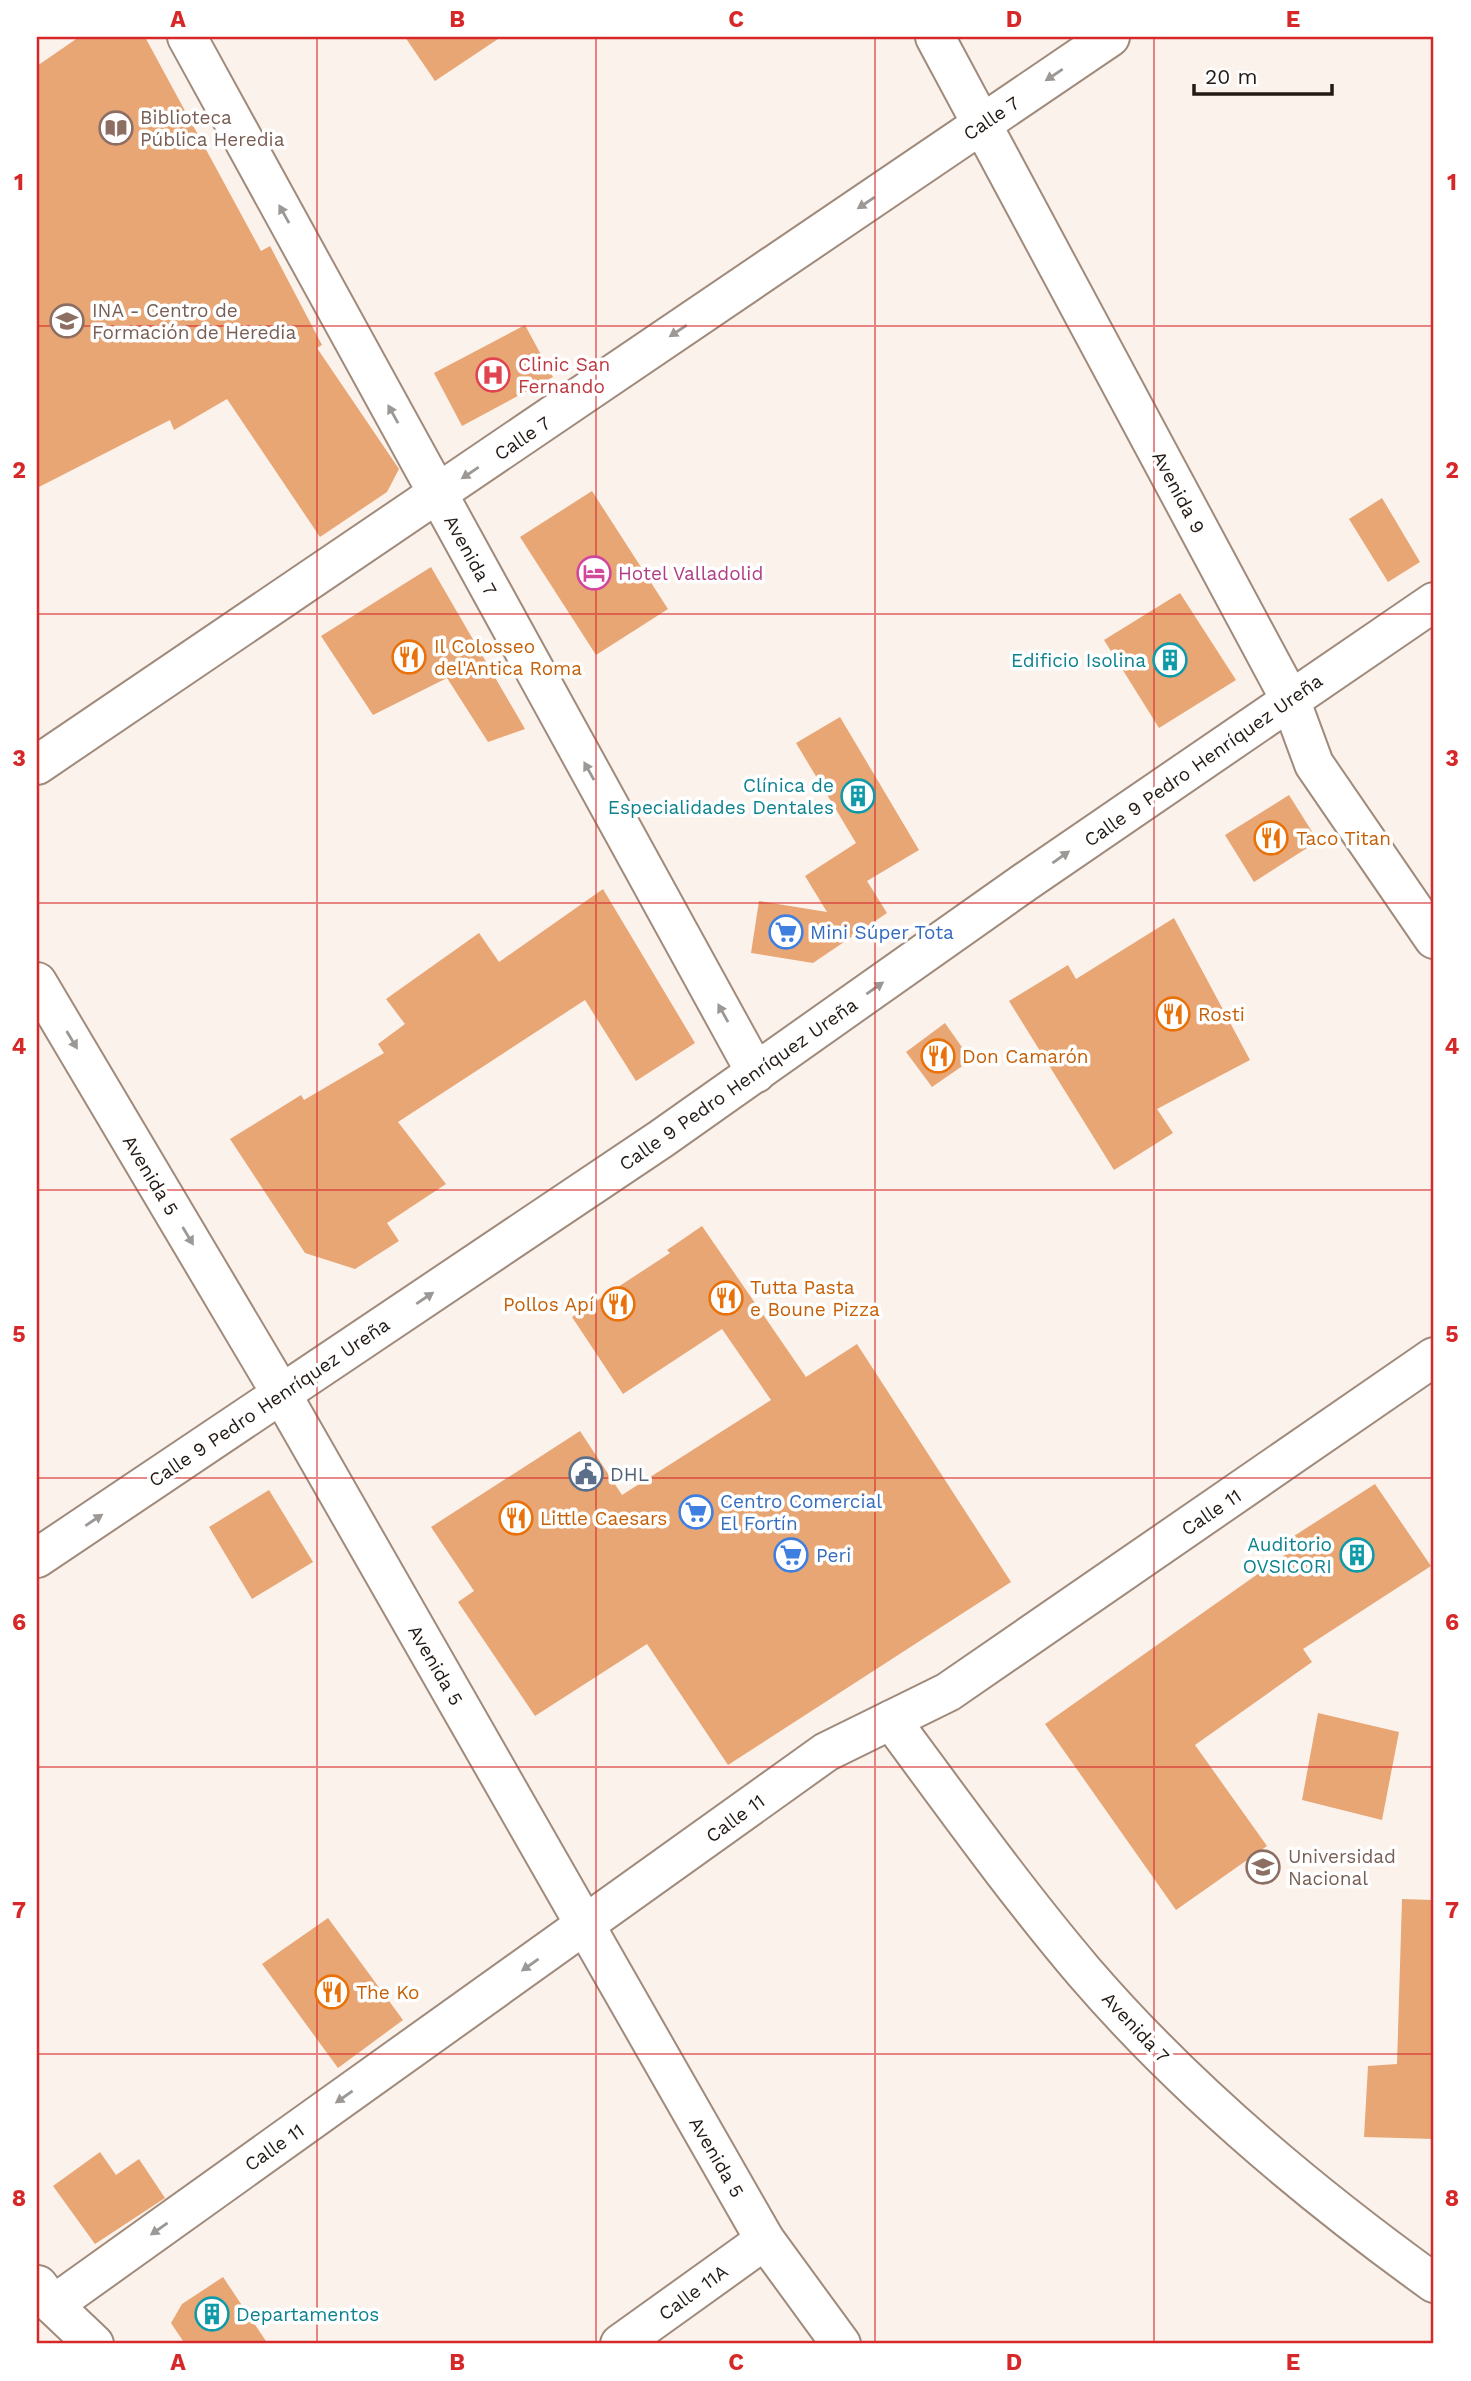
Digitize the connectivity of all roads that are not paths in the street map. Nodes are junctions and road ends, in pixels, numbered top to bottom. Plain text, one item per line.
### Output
1 (187, 37) edge
2 (935, 37) edge
3 (1110, 37) edge
4 (981, 124) junction
5 (438, 495) junction
6 (1434, 602) edge
7 (1290, 699) junction
8 (37, 765) edge
9 (1434, 939) edge
10 (37, 982) edge
11 (756, 1073) junction
12 (1434, 1357) edge
13 (282, 1395) junction
14 (37, 1558) edge
15 (891, 1720) junction
16 (585, 1926) junction
17 (765, 2240) junction
18 (1434, 2283) edge
19 (45, 2294) edge
20 (94, 2344) edge
21 (620, 2344) edge
22 (841, 2344) edge

5 -> 1 street, Avenida 7
2 - 4 street, Avenida 9
3 -> 4 street, Calle 7
4 -> 5 street, Calle 7
4 - 7 street, Avenida 9
5 - 8 street, Calle 7
11 -> 5 street, Avenida 7
6 - 7 street, Calle 9 Pedro Henríquez Ureña
7 - 9 street, Avenida 9
11 -> 7 street, Calle 9 Pedro Henríquez Ureña
10 -> 13 street, Avenida 5
13 -> 11 street, Calle 9 Pedro Henríquez Ureña
12 - 15 street, Calle 11
14 -> 13 street, Calle 9 Pedro Henríquez Ureña
13 - 16 street, Avenida 5
15 - 16 street, Calle 11
15 - 18 street, Avenida 7
16 - 17 street, Avenida 5
16 -> 19 street, Calle 11
17 - 21 street, Calle 11A
17 - 22 street, Avenida 5
19 - 20 street

